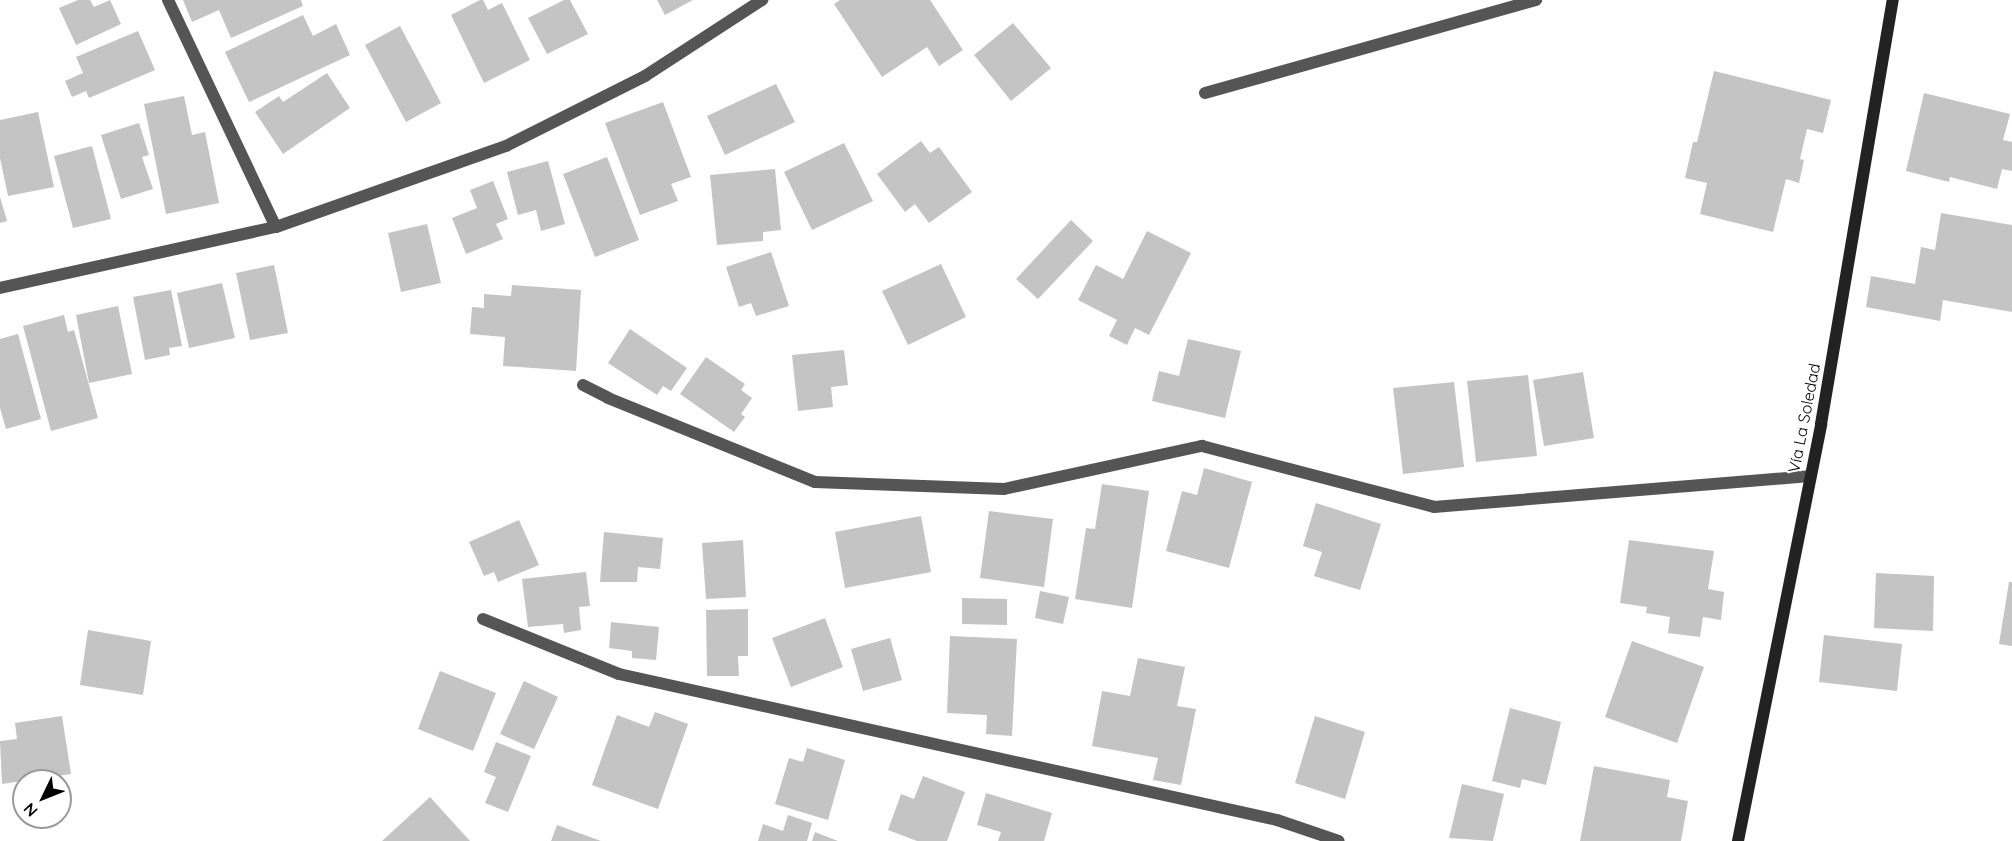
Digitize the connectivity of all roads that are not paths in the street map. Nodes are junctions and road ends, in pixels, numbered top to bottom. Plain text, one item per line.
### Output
1 (168, 0) edge
2 (762, 0) edge
3 (1536, 0) edge
4 (1893, 0) edge
5 (1205, 93) dead end
6 (276, 227) junction
7 (0, 288) edge
8 (583, 385) dead end
9 (1810, 476) junction
10 (483, 619) dead end
11 (1339, 841) edge
12 (1738, 841) edge

1 - 6 street
2 - 6 street
3 - 5 street
4 - 9 street, Vía La Soledad
6 - 7 street
8 - 9 street
9 - 12 street, Vía La Soledad
10 - 11 street

